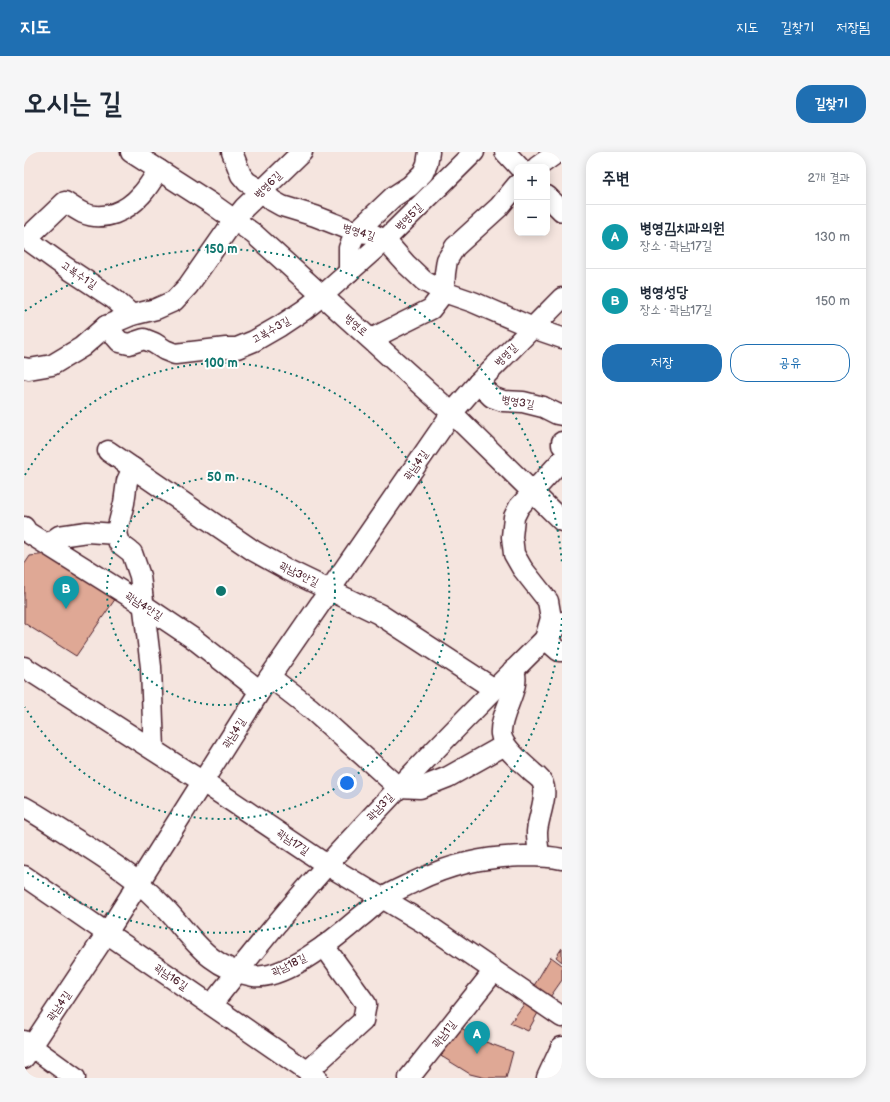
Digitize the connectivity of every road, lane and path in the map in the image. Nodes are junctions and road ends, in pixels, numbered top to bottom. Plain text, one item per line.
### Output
1 (131, 152) edge
2 (232, 152) edge
3 (302, 152) edge
4 (429, 152) edge
5 (474, 152) edge
6 (505, 152) edge
7 (516, 164) edge
8 (158, 170) junction
9 (514, 189) edge
10 (262, 191) junction
11 (550, 199) edge
12 (562, 211) edge
13 (235, 219) junction
14 (356, 232) junction
15 (26, 238) edge
16 (385, 240) junction
17 (349, 272) junction
18 (444, 292) junction
19 (323, 295) junction
20 (562, 298) edge
21 (132, 315) junction
22 (106, 326) junction
23 (533, 328) junction
24 (562, 338) edge
25 (371, 339) junction
26 (24, 368) edge
27 (478, 383) junction
28 (452, 413) junction
29 (562, 415) edge
30 (562, 442) edge
31 (562, 445) edge
32 (108, 451) dead end
33 (562, 460) edge
34 (133, 468) junction
35 (532, 492) junction
36 (562, 521) edge
37 (25, 532) edge
38 (116, 534) junction
39 (48, 544) junction
40 (331, 589) junction
41 (142, 604) junction
42 (562, 622) edge
43 (545, 639) junction
44 (562, 651) edge
45 (24, 667) edge
46 (513, 670) junction
47 (265, 684) junction
48 (494, 689) junction
49 (505, 745) junction
50 (154, 750) junction
51 (203, 782) junction
52 (398, 787) junction
53 (24, 807) edge
54 (539, 856) junction
55 (562, 859) edge
56 (327, 865) junction
57 (24, 876) edge
58 (138, 883) junction
59 (382, 898) junction
60 (107, 933) junction
61 (324, 946) junction
62 (494, 970) junction
63 (238, 971) junction
64 (212, 1004) junction
65 (562, 1017) edge
66 (27, 1048) edge
67 (562, 1048) edge
68 (313, 1075) edge
69 (75, 1078) edge
70 (409, 1078) edge
71 (548, 1078) edge

1 - 8 street, 병영로
2 - 10 street, 병영4길
3 - 10 street, 병영6길
4 - 14 street
5 - 16 street, 병영5길
6 - 7 street
8 - 13 street, 병영로
8 - 15 street
9 - 18 street
10 - 13 street, 병영6길
10 - 14 street, 병영4길
11 - 12 street
13 - 19 street, 병영로
13 - 21 street, 병영6길
14 - 16 street, 병영4길
14 - 17 street
15 - 21 street, 고복수1길
16 - 17 street, 병영5길
16 - 18 street, 병영4길
17 - 19 street, 병영5길
18 - 23 street, 병영4길
18 - 25 street
19 - 22 street, 고복수3길
19 - 25 street, 병영로
20 - 23 street, 병영길
21 - 22 street, 병영6길
22 - 26 street, 병영6길
23 - 24 street, 병영4길
23 - 27 street, 병영길
25 - 28 street, 병영로
27 - 28 street, 병영길
27 - 29 street, 병영3길
28 - 35 street, 병영로
28 - 40 street, 곽남4길
30 - 31 street
32 - 34 street, 곽남3안길
33 - 35 street
34 - 38 street
34 - 40 street, 곽남3안길
35 - 36 street, 병영로
35 - 43 street
37 - 39 street, 곽남4안길
38 - 39 street
38 - 41 street
39 - 41 street, 곽남4안길
40 - 47 street, 곽남4길
40 - 48 street, 곽남3안길
41 - 47 street, 곽남4안길
41 - 50 street
42 - 43 street, 곽남3길
43 - 44 street
43 - 46 street, 곽남3길
45 - 50 street, 곽남17길
46 - 48 street, 곽남3길
46 - 49 street
47 - 51 street, 곽남4길
47 - 52 street, 곽남4안길
48 - 52 street, 곽남3길
49 - 52 street
49 - 54 street
50 - 51 street, 곽남17길
51 - 56 street, 곽남17길
51 - 58 street, 곽남4길
52 - 56 street, 곽남3길
53 - 58 street, 곽남18길
54 - 55 street, 곽남18길
54 - 59 street, 곽남18길
56 - 59 street, 곽남17길
56 - 63 street, 곽남3길
57 - 60 street, 곽남16길
58 - 60 street, 곽남4길
58 - 63 street, 곽남18길
59 - 61 street, 곽남18길
59 - 62 street, 곽남17길
60 - 64 street, 곽남16길
60 - 66 street, 곽남4길
61 - 63 street, 곽남18길
61 - 68 street
62 - 65 street, 곽남17길
62 - 70 street, 곽남1길
63 - 64 street, 곽남3길
64 - 68 street, 곽남16길
66 - 69 street
67 - 71 main road

